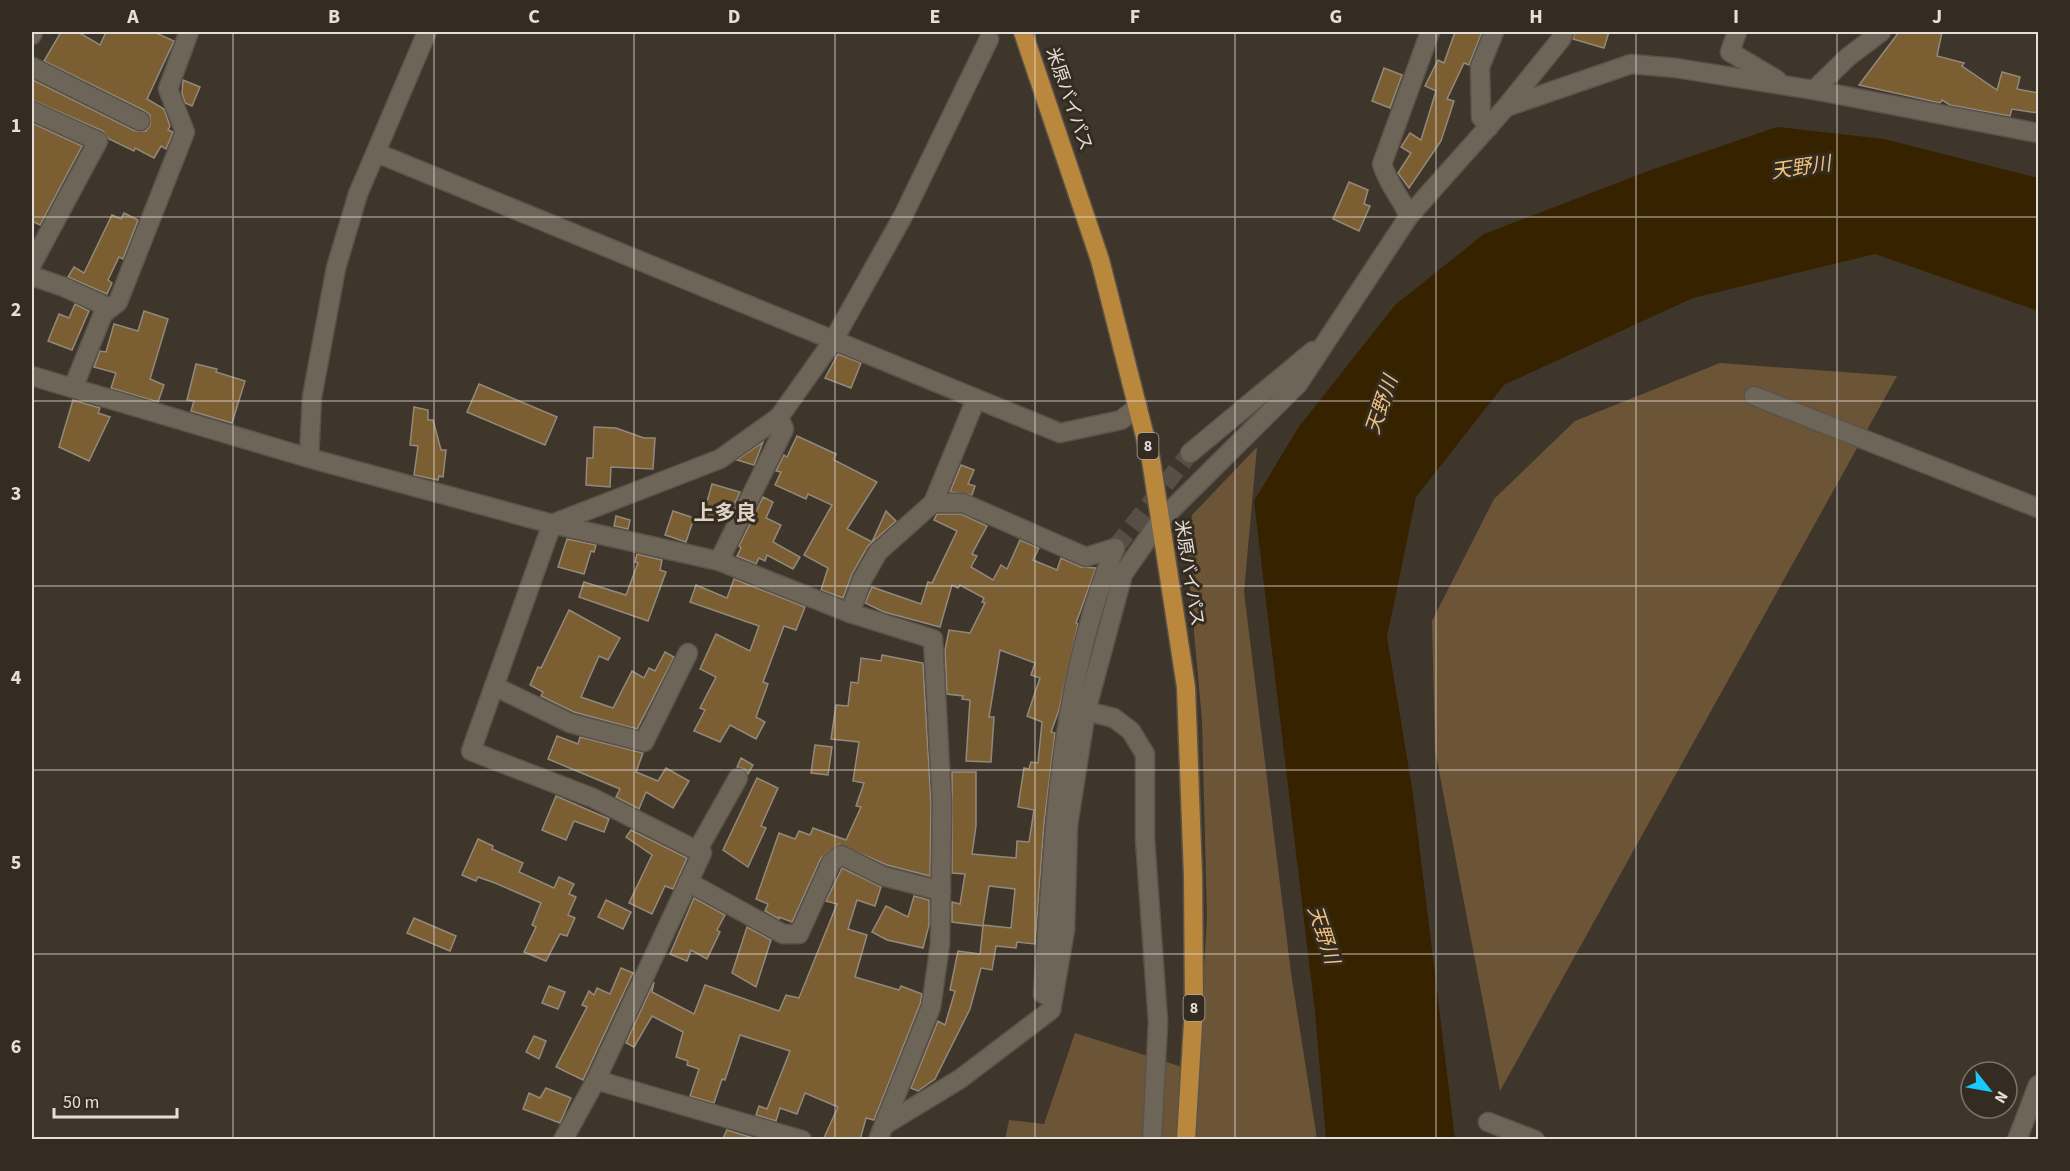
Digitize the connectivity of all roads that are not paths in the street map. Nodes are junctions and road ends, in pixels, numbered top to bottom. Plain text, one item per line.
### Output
1 (189, 32) edge
2 (427, 32) edge
3 (1023, 32) edge
4 (1430, 32) edge
5 (1494, 32) edge
6 (1564, 32) edge
7 (1737, 32) edge
8 (1881, 32) edge
9 (988, 39) dead end
10 (32, 67) edge
11 (1785, 85) junction
12 (1814, 90) junction
13 (1506, 107) junction
14 (32, 111) edge
15 (140, 121) dead end
16 (1489, 127) junction
17 (2038, 133) edge
18 (377, 153) junction
19 (1409, 216) junction
20 (32, 264) edge
21 (32, 276) edge
22 (110, 308) junction
23 (1328, 339) junction
24 (833, 341) junction
25 (32, 376) edge
26 (73, 387) junction
27 (1754, 396) dead end
28 (976, 399) junction
29 (1138, 407) junction
30 (780, 417) junction
31 (1190, 453) tunnel mouth
32 (309, 458) junction
33 (933, 503) junction
34 (2038, 508) edge
35 (1160, 521) junction
36 (552, 524) junction
37 (719, 561) junction
38 (850, 613) junction
39 (688, 654) dead end
40 (494, 686) junction
41 (1086, 711) junction
42 (738, 778) dead end
43 (697, 851) junction
44 (688, 882) junction
45 (941, 891) junction
46 (1051, 1010) junction
47 (596, 1080) junction
48 (2038, 1085) edge
49 (1488, 1122) dead end
50 (882, 1132) edge
51 (563, 1140) edge
52 (802, 1140) edge
53 (1152, 1140) edge
54 (1186, 1140) edge
55 (1534, 1140) edge
56 (2017, 1140) edge

1 - 22 street
2 - 18 street
3 - 29 highway, 米原バイパス / 8
4 - 19 street
5 - 16 street
6 - 13 street
7 - 11 street
8 - 12 street
9 - 24 street
10 - 15 street
11 - 12 street
11 - 13 street
12 - 17 street
13 - 16 street
14 - 20 street
16 - 19 street
18 - 24 street
18 - 32 street
19 - 23 street
21 - 22 street
22 - 26 street
23 - 31 street
23 - 35 street
24 - 28 street
24 - 30 street
25 - 26 street
26 - 32 street
27 - 34 street
28 - 29 street
28 - 33 street
29 - 35 highway, 米原バイパス / 8
30 - 36 street
30 - 37 street
32 - 36 street
33 - 38 street
33 - 46 street
35 - 41 street
35 - 54 highway, 米原バイパス / 8
36 - 37 street
36 - 40 street
37 - 38 street
38 - 45 street
39 - 40 street
40 - 43 street
41 - 46 street
41 - 53 street
42 - 43 street
43 - 44 street
44 - 45 street
44 - 47 street
45 - 50 street
46 - 50 street
47 - 51 street
47 - 52 street
48 - 56 street
49 - 55 street

